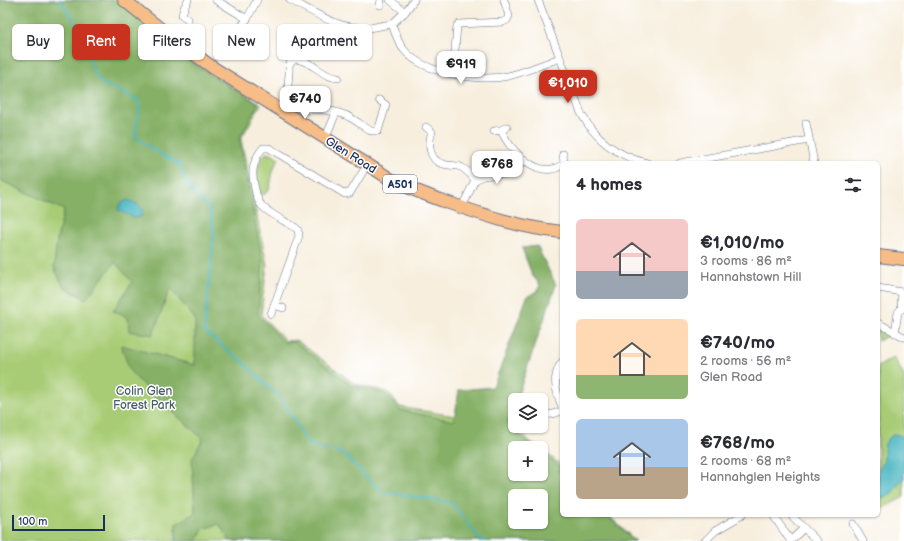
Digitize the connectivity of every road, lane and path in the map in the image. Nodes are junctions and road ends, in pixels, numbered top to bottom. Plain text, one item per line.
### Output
1 (124, 0) edge
2 (188, 0) edge
3 (216, 0) edge
4 (257, 0) edge
5 (290, 0) edge
6 (390, 0) edge
7 (414, 0) edge
8 (504, 0) edge
9 (538, 0) edge
10 (405, 12) junction
11 (188, 19) dead end
12 (246, 19) junction
13 (243, 24) edge
14 (392, 24) junction
15 (560, 58) junction
16 (453, 74) junction
17 (338, 78) dead end
18 (379, 100) dead end
19 (336, 113) junction
20 (806, 123) dead end
21 (426, 127) dead end
22 (501, 129) dead end
23 (325, 139) junction
24 (809, 140) junction
25 (563, 154) dead end
26 (525, 160) junction
27 (564, 161) edge
28 (641, 161) edge
29 (691, 161) edge
30 (814, 161) edge
31 (367, 165) junction
32 (560, 166) edge
33 (475, 180) junction
34 (462, 208) junction
35 (560, 232) edge
36 (880, 256) edge
37 (904, 259) edge
38 (880, 288) edge
39 (274, 305) junction
40 (283, 308) dead end
41 (902, 308) edge
42 (271, 314) dead end
43 (880, 324) edge
44 (895, 333) junction
45 (904, 337) edge
46 (560, 365) edge
47 (560, 401) edge
48 (560, 412) edge
49 (548, 414) edge
50 (739, 517) edge
51 (775, 517) edge
52 (793, 517) edge
53 (853, 524) dead end
54 (804, 528) junction
55 (705, 541) edge
56 (790, 541) edge
57 (817, 541) edge
58 (862, 541) edge

1 - 23 main road, Glen Road / A501
2 - 11 street
3 - 12 street
4 - 12 street
5 - 14 street
6 - 10 street
7 - 10 street
8 - 16 street
9 - 15 street
10 - 14 street
12 - 13 street
14 - 16 street
15 - 16 street
15 - 28 street
17 - 19 street
18 - 19 street
19 - 23 street
20 - 24 street
21 - 33 street
22 - 26 street
23 - 31 main road, Glen Road / A501
24 - 29 street
24 - 30 street
25 - 27 street
26 - 32 street
26 - 33 street
31 - 34 main road, Glen Road / A501
31 - 39 street
33 - 34 street
34 - 35 main road, Glen Road / A501
36 - 37 main road
38 - 41 street
39 - 40 street
39 - 42 street
41 - 44 street
43 - 44 street
44 - 45 street
46 - 47 street
48 - 49 street
50 - 55 street
51 - 56 street
52 - 54 street
53 - 58 street
54 - 56 street
54 - 57 street

